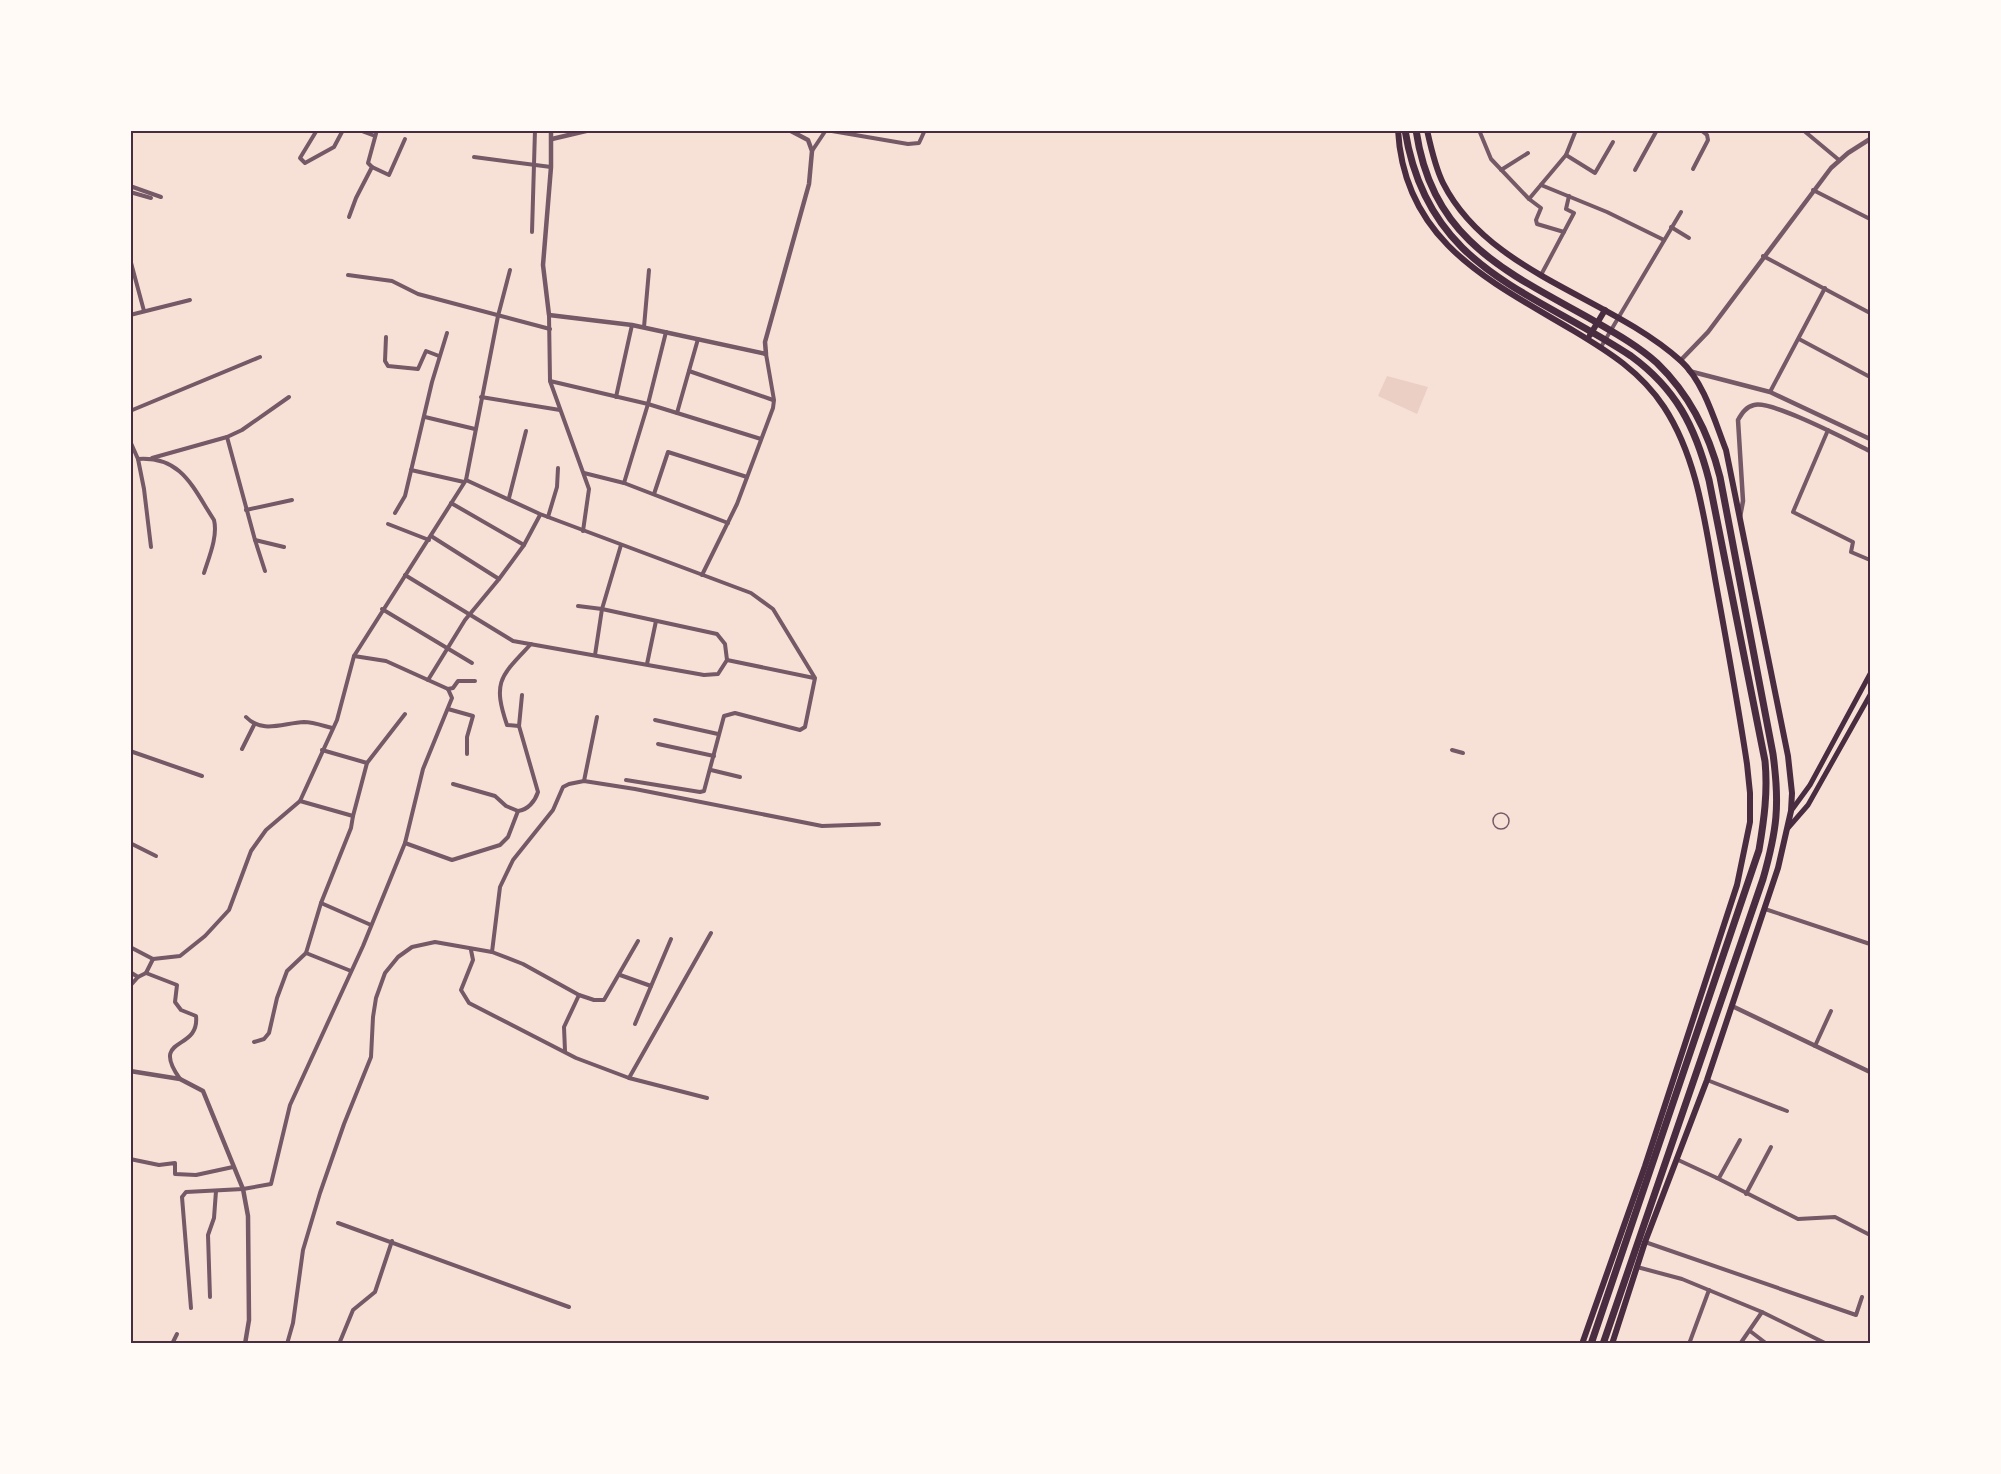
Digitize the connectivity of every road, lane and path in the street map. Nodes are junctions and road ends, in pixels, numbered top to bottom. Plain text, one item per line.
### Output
1 (317, 130) edge
2 (343, 130) edge
3 (359, 130) edge
4 (535, 130) edge
5 (551, 130) edge
6 (590, 130) edge
7 (789, 130) edge
8 (925, 130) edge
9 (1398, 130) edge
10 (1405, 130) edge
11 (1416, 130) edge
12 (1427, 130) edge
13 (1479, 130) edge
14 (1576, 130) edge
15 (1657, 130) edge
16 (1701, 130) edge
17 (1803, 130) edge
18 (376, 133) edge
19 (405, 139) dead end
20 (552, 139) junction
21 (1870, 139) edge
22 (1613, 142) dead end
23 (812, 151) junction
24 (1528, 153) dead end
25 (1566, 155) junction
26 (474, 157) dead end
27 (1839, 160) junction
28 (534, 164) junction
29 (372, 167) junction
30 (551, 167) junction
31 (1693, 168) dead end
32 (1501, 170) junction
33 (1635, 170) dead end
34 (1541, 185) junction
35 (130, 186) edge
36 (1814, 190) junction
37 (130, 192) edge
38 (1569, 196) junction
39 (161, 197) dead end
40 (151, 198) dead end
41 (1528, 199) junction
42 (1681, 212) dead end
43 (349, 218) dead end
44 (1870, 219) edge
45 (1671, 227) junction
46 (532, 232) dead end
47 (1564, 232) junction
48 (1689, 238) dead end
49 (1664, 240) junction
50 (1763, 256) junction
51 (130, 259) edge
52 (510, 270) dead end
53 (649, 270) dead end
54 (348, 275) dead end
55 (1542, 275) junction
56 (1825, 288) junction
57 (190, 300) dead end
58 (1605, 310) junction
59 (144, 311) junction
60 (1870, 313) edge
61 (130, 315) edge
62 (549, 315) junction
63 (498, 316) junction
64 (1619, 318) junction
65 (632, 325) junction
66 (644, 327) junction
67 (550, 329) junction
68 (666, 332) junction
69 (447, 333) dead end
70 (386, 337) dead end
71 (698, 339) junction
72 (1587, 339) junction
73 (1799, 339) junction
74 (1601, 347) junction
75 (766, 354) junction
76 (439, 356) junction
77 (260, 357) dead end
78 (1680, 361) junction
79 (1689, 370) junction
80 (689, 371) junction
81 (1870, 377) edge
82 (550, 381) junction
83 (1770, 392) junction
84 (289, 397) dead end
85 (482, 397) junction
86 (616, 397) junction
87 (774, 400) junction
88 (648, 404) junction
89 (560, 410) junction
90 (130, 411) edge
91 (677, 413) junction
92 (425, 417) junction
93 (475, 429) junction
94 (1828, 430) junction
95 (526, 431) dead end
96 (226, 437) junction
97 (761, 439) junction
98 (1870, 439) edge
99 (130, 441) edge
100 (1870, 451) edge
101 (151, 458) junction
102 (138, 459) junction
103 (558, 468) dead end
104 (411, 471) junction
105 (583, 472) junction
106 (747, 477) junction
107 (465, 481) junction
108 (624, 483) junction
109 (654, 494) junction
110 (509, 498) junction
111 (292, 500) dead end
112 (451, 503) junction
113 (246, 510) junction
114 (395, 513) dead end
115 (540, 514) junction
116 (548, 517) junction
117 (1740, 519) junction
118 (728, 523) junction
119 (388, 524) dead end
120 (583, 531) junction
121 (430, 538) junction
122 (255, 540) junction
123 (524, 545) junction
124 (621, 545) junction
125 (151, 547) dead end
126 (284, 548) dead end
127 (1870, 560) edge
128 (266, 571) dead end
129 (204, 573) dead end
130 (405, 575) junction
131 (702, 575) junction
132 (499, 579) junction
133 (578, 606) dead end
134 (382, 609) junction
135 (602, 609) junction
136 (470, 615) junction
137 (656, 621) junction
138 (530, 644) junction
139 (447, 649) junction
140 (595, 655) junction
141 (354, 656) junction
142 (727, 660) junction
143 (472, 663) dead end
144 (646, 664) junction
145 (1870, 674) edge
146 (815, 678) junction
147 (428, 680) junction
148 (475, 681) dead end
149 (448, 689) junction
150 (522, 695) dead end
151 (1870, 695) edge
152 (448, 709) junction
153 (405, 714) dead end
154 (246, 717) dead end
155 (597, 717) dead end
156 (655, 720) dead end
157 (254, 724) junction
158 (519, 726) junction
159 (332, 728) junction
160 (718, 734) junction
161 (658, 744) dead end
162 (242, 749) dead end
163 (322, 750) junction
164 (1452, 750) dead end
165 (130, 751) edge
166 (1463, 753) dead end
167 (467, 754) dead end
168 (714, 756) junction
169 (368, 763) junction
170 (711, 770) junction
171 (202, 776) dead end
172 (740, 777) dead end
173 (626, 780) dead end
174 (584, 781) junction
175 (453, 784) dead end
176 (300, 801) junction
177 (519, 811) junction
178 (1791, 811) junction
179 (353, 816) junction
180 (879, 824) dead end
181 (1498, 828) joint
182 (1786, 830) junction
183 (130, 843) edge
184 (405, 843) junction
185 (156, 856) dead end
186 (321, 903) junction
187 (1764, 909) junction
188 (371, 926) junction
189 (711, 933) dead end
190 (671, 939) dead end
191 (638, 941) dead end
192 (1870, 944) edge
193 (130, 947) edge
194 (471, 950) junction
195 (492, 952) junction
196 (306, 953) junction
197 (153, 959) junction
198 (351, 971) junction
199 (130, 972) edge
200 (146, 973) junction
201 (620, 975) junction
202 (138, 977) junction
203 (130, 986) edge
204 (651, 987) junction
205 (579, 995) junction
206 (1732, 1006) junction
207 (1831, 1011) dead end
208 (635, 1024) dead end
209 (254, 1042) dead end
210 (1815, 1046) junction
211 (565, 1052) junction
212 (130, 1071) edge
213 (1870, 1072) edge
214 (629, 1078) junction
215 (180, 1079) junction
216 (1707, 1080) junction
217 (707, 1098) dead end
218 (1787, 1111) dead end
219 (1740, 1140) dead end
220 (1771, 1147) dead end
221 (1676, 1159) junction
222 (130, 1160) edge
223 (233, 1167) junction
224 (1717, 1178) junction
225 (1640, 1182) junction
226 (243, 1189) junction
227 (216, 1191) junction
228 (1664, 1192) junction
229 (1746, 1194) junction
230 (338, 1223) dead end
231 (1870, 1235) edge
232 (392, 1241) junction
233 (1645, 1242) junction
234 (1637, 1267) junction
235 (1709, 1290) junction
236 (210, 1297) dead end
237 (1862, 1297) dead end
238 (568, 1307) dead end
239 (191, 1308) dead end
240 (1762, 1312) junction
241 (1750, 1331) junction
242 (177, 1334) dead end
243 (172, 1344) edge
244 (245, 1344) edge
245 (286, 1344) edge
246 (339, 1344) edge
247 (1582, 1344) edge
248 (1591, 1344) edge
249 (1603, 1344) edge
250 (1612, 1344) edge
251 (1689, 1344) edge
252 (1740, 1344) edge
253 (1767, 1344) edge
254 (1827, 1344) edge

1 - 2 street
3 - 18 street
4 - 28 street
5 - 20 street
6 - 20 street
7 - 23 street
8 - 23 street
9 - 72 highway
10 - 248 highway
11 - 249 highway
12 - 55 highway
13 - 32 street
14 - 25 street
15 - 33 street
16 - 31 street
17 - 27 street
18 - 29 street
19 - 29 street
20 - 30 street
21 - 27 street
22 - 25 street
23 - 75 street
24 - 32 street
25 - 34 street
26 - 28 street
27 - 36 street
28 - 30 street
28 - 46 street
29 - 43 street
30 - 62 street
32 - 41 street
34 - 38 street
34 - 41 street
35 - 39 street
36 - 44 street
36 - 50 street
37 - 40 street
38 - 47 street
38 - 49 street
41 - 47 street
42 - 45 street
45 - 48 street
45 - 49 street
47 - 55 street
49 - 64 street
50 - 56 street
50 - 78 street
51 - 59 street
52 - 63 street
53 - 66 street
54 - 63 street
55 - 58 highway
56 - 60 street
56 - 73 street
57 - 59 street
58 - 64 highway
58 - 72 highway
59 - 61 street
62 - 65 street
62 - 67 street
63 - 67 street
63 - 85 street
64 - 74 street
64 - 78 highway
65 - 66 street
65 - 86 street
66 - 68 street
67 - 82 street
68 - 71 street
68 - 88 street
69 - 76 street
70 - 76 street
71 - 75 street
71 - 80 street
72 - 74 highway
73 - 81 street
73 - 83 street
74 - 225 highway
75 - 87 street
76 - 92 street
77 - 90 street
78 - 79 highway
79 - 83 street
79 - 117 highway
80 - 87 street
80 - 91 street
82 - 86 street
82 - 89 street
83 - 98 street
84 - 96 street
85 - 89 street
85 - 93 street
86 - 88 street
87 - 97 street
88 - 91 street
88 - 108 street
89 - 105 street
91 - 97 street
92 - 93 street
92 - 104 street
93 - 107 street
94 - 100 street
94 - 117 street
94 - 127 street
95 - 110 street
96 - 101 street
96 - 113 street
97 - 106 street
99 - 102 street
101 - 102 street
101 - 129 street
102 - 125 street
103 - 116 street
104 - 107 street
104 - 114 street
105 - 108 street
105 - 120 street
106 - 109 street
106 - 118 street
107 - 110 street
107 - 112 street
108 - 109 street
109 - 118 street
110 - 115 street
111 - 113 street
112 - 121 street
112 - 123 street
113 - 122 street
115 - 116 street
115 - 123 street
116 - 120 street
117 - 178 highway
118 - 131 street
119 - 121 street
120 - 124 street
121 - 130 street
121 - 132 street
122 - 126 street
122 - 128 street
123 - 132 street
124 - 131 street
124 - 135 street
130 - 134 street
130 - 136 street
131 - 146 street
132 - 136 street
133 - 135 street
134 - 139 street
134 - 141 street
135 - 137 street
135 - 140 street
136 - 138 street
136 - 139 street
137 - 142 street
137 - 144 street
138 - 140 street
138 - 158 street
139 - 143 street
139 - 147 street
140 - 144 street
141 - 147 street
141 - 159 street
142 - 144 street
142 - 146 street
145 - 178 main road
146 - 160 street
147 - 149 street
148 - 149 street
149 - 152 street
150 - 158 street
151 - 182 main road
152 - 167 street
152 - 184 street
153 - 169 street
154 - 157 street
155 - 174 street
156 - 160 street
157 - 159 street
157 - 162 street
158 - 177 street
159 - 163 street
160 - 168 street
161 - 168 street
163 - 169 street
163 - 176 street
164 - 166 street
165 - 171 street
168 - 170 street
169 - 179 street
170 - 172 street
170 - 173 street
174 - 180 street
174 - 195 street
175 - 177 street
176 - 179 street
176 - 197 street
177 - 184 street
178 - 182 highway
179 - 186 street
181 - 181 lane
182 - 187 highway
183 - 185 street
184 - 188 street
186 - 188 street
186 - 196 street
187 - 192 street
187 - 206 highway
188 - 198 street
189 - 214 street
190 - 204 street
191 - 201 street
193 - 197 street
194 - 195 street
194 - 211 street
194 - 245 street
195 - 205 street
196 - 198 street
196 - 209 street
197 - 200 street
198 - 226 street
199 - 202 street
200 - 202 street
200 - 215 street
201 - 204 street
201 - 205 street
202 - 203 street
204 - 208 street
205 - 211 street
206 - 210 street
206 - 216 highway
207 - 210 street
210 - 213 street
211 - 214 street
212 - 215 street
214 - 217 street
215 - 223 street
216 - 218 street
216 - 221 highway
219 - 224 street
220 - 229 street
221 - 224 street
221 - 228 highway
222 - 223 street
223 - 226 street
224 - 229 street
225 - 228 highway
225 - 247 highway
226 - 227 street
226 - 244 street
227 - 236 street
227 - 239 street
228 - 233 highway
229 - 231 street
230 - 232 street
232 - 238 street
232 - 246 street
233 - 234 highway
233 - 237 street
234 - 235 street
234 - 250 highway
235 - 240 street
235 - 251 street
240 - 241 street
240 - 254 street
241 - 252 street
241 - 253 street
242 - 243 street

